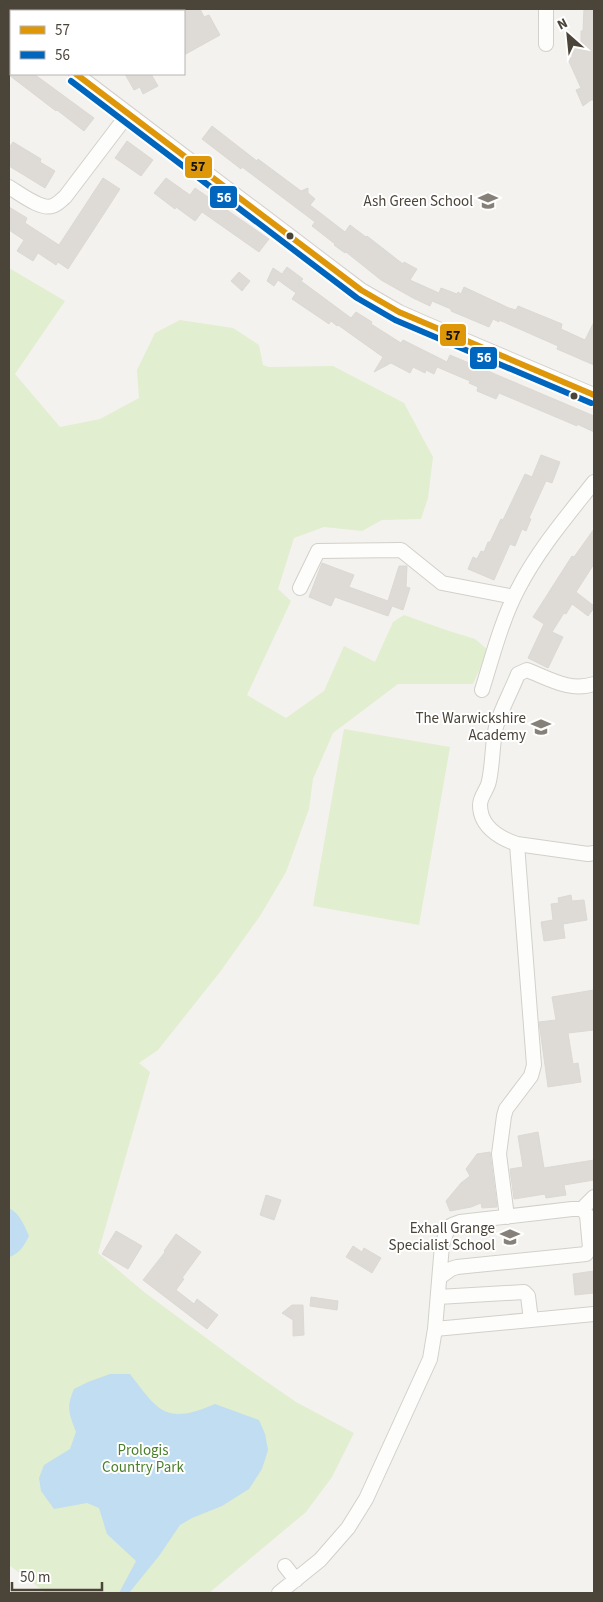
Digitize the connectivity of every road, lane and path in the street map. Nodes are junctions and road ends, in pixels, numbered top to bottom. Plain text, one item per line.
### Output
1 (546, 9) edge
2 (546, 44) dead end
3 (77, 75) edge
4 (128, 114) junction
5 (9, 187) edge
6 (594, 395) edge
7 (594, 482) edge
8 (300, 588) dead end
9 (514, 597) junction
10 (594, 684) edge
11 (482, 690) dead end
12 (517, 844) junction
13 (594, 853) edge
14 (594, 1197) edge
15 (582, 1209) junction
16 (506, 1217) junction
17 (592, 1254) edge
18 (440, 1277) junction
19 (438, 1297) junction
20 (594, 1314) edge
21 (530, 1320) junction
22 (435, 1329) junction
23 (285, 1566) dead end
24 (296, 1580) junction
25 (279, 1593) edge

1 - 2 street
3 - 4 street
4 - 5 street
4 - 6 street
7 - 9 street
8 - 9 street
9 - 11 street
10 - 12 street
12 - 13 street
12 - 16 street
14 - 15 street
15 - 16 street
15 - 17 street
16 - 18 street
17 - 18 street
18 - 19 street
19 - 21 street
19 - 22 street
20 - 21 street
21 - 22 street
22 - 24 street
23 - 24 street
24 - 25 street

